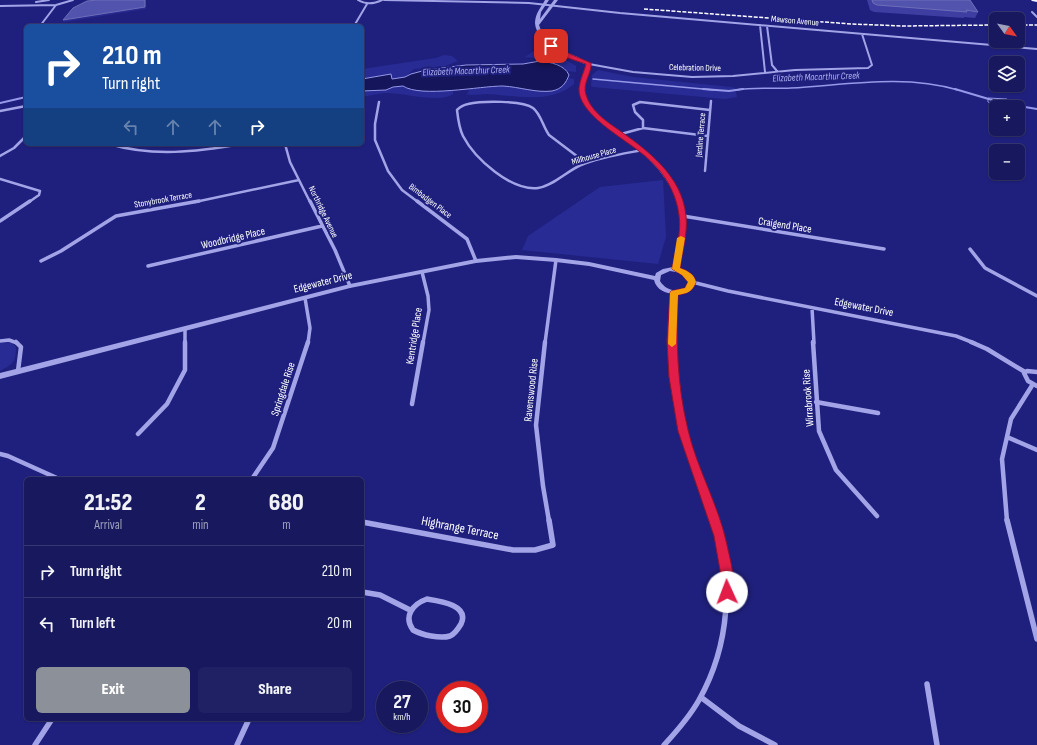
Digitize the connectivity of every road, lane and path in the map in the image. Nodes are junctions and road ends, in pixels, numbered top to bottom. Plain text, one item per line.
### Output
1 (49, 0) edge
2 (73, 0) edge
3 (358, 0) edge
4 (383, 0) edge
5 (547, 0) edge
6 (556, 0) edge
7 (1034, 0) edge
8 (1037, 0) edge
9 (49, 4) junction
10 (367, 4) junction
11 (543, 4) junction
12 (0, 5) edge
13 (56, 5) junction
14 (552, 6) junction
15 (1032, 12) dead end
16 (1037, 18) edge
17 (42, 24) edge
18 (355, 24) edge
19 (538, 24) junction
20 (760, 25) junction
21 (767, 26) junction
22 (862, 34) junction
23 (1037, 49) edge
24 (589, 64) junction
25 (777, 71) junction
26 (766, 72) junction
27 (711, 101) dead end
28 (379, 102) dead end
29 (24, 106) edge
30 (710, 110) junction
31 (0, 111) edge
32 (642, 128) junction
33 (621, 134) junction
34 (708, 136) junction
35 (24, 138) edge
36 (119, 146) edge
37 (227, 146) edge
38 (285, 146) edge
39 (643, 150) junction
40 (0, 156) edge
41 (586, 163) junction
42 (705, 171) dead end
43 (0, 178) edge
44 (299, 180) junction
45 (683, 216) junction
46 (0, 221) edge
47 (322, 226) junction
48 (884, 249) dead end
49 (970, 249) dead end
50 (556, 260) junction
51 (41, 261) dead end
52 (476, 261) junction
53 (148, 266) dead end
54 (676, 269) junction
55 (422, 272) junction
56 (656, 278) junction
57 (692, 282) junction
58 (350, 286) junction
59 (674, 293) junction
60 (1037, 296) edge
61 (305, 298) junction
62 (812, 308) junction
63 (185, 329) junction
64 (0, 341) edge
65 (18, 371) junction
66 (1025, 372) junction
67 (1037, 372) edge
68 (0, 376) edge
69 (1035, 385) edge
70 (816, 402) junction
71 (412, 404) dead end
72 (878, 413) dead end
73 (138, 434) dead end
74 (1007, 437) junction
75 (1037, 450) edge
76 (0, 454) edge
77 (55, 477) edge
78 (254, 477) edge
79 (877, 516) dead end
80 (364, 522) edge
81 (553, 545) joint
82 (364, 592) edge
83 (410, 610) junction
84 (1037, 639) edge
85 (927, 684) dead end
86 (702, 698) junction
87 (51, 721) edge
88 (248, 721) edge
89 (35, 745) edge
90 (237, 745) edge
91 (664, 745) edge
92 (775, 745) edge
93 (937, 745) edge

1 - 9 street
1 - 12 street
2 - 13 street
3 - 10 street
4 - 10 street, Mawson Avenue
4 - 11 street, Mawson Avenue
5 - 11 street
6 - 14 street
7 - 8 highway
9 - 12 street
9 - 13 street
10 - 18 street
11 - 14 street, Mawson Avenue
11 - 19 street
13 - 17 street
14 - 19 street
14 - 20 street, Mawson Avenue
15 - 16 street
19 - 24 street, Celebration Drive
20 - 21 street, Mawson Avenue
20 - 26 street
21 - 22 street, Mawson Avenue
21 - 25 street
22 - 23 street, Mawson Avenue
22 - 25 street, Celebration Drive
24 - 26 street, Celebration Drive
24 - 33 street
25 - 26 street, Celebration Drive
27 - 30 street, Jardine Terrace
28 - 52 street, Bimbadgen Place
29 - 31 street
30 - 32 street
30 - 34 street, Jardine Terrace
32 - 33 street
32 - 34 street
33 - 39 street
34 - 42 street, Jardine Terrace
35 - 40 street
36 - 37 street
38 - 44 street, Northridge Avenue
39 - 41 street, Millhouse Place
39 - 45 street
41 - 41 street, Millhouse Place
43 - 46 street
44 - 47 street, Northridge Avenue
44 - 51 street, Stonybrook Terrace
45 - 48 street, Craigend Place
45 - 54 street
47 - 53 street, Woodbridge Place
47 - 58 street, Northridge Avenue
49 - 60 street
50 - 52 street, Edgewater Drive
50 - 56 street, Edgewater Drive
50 - 81 street, Ravenswood Rise
52 - 55 street, Edgewater Drive
54 - 56 street
54 - 57 street
55 - 58 street, Edgewater Drive
55 - 71 street, Kentridge Place
56 - 59 street
57 - 59 street
57 - 62 street, Edgewater Drive
58 - 61 street, Edgewater Drive
59 - 86 street
61 - 63 street, Edgewater Drive
61 - 78 street, Springdale Rise
62 - 66 street, Edgewater Drive
62 - 70 street, Wirrabrook Rise
63 - 65 street, Edgewater Drive
63 - 73 street
64 - 65 street
65 - 68 street, Edgewater Drive
66 - 67 street
66 - 69 street
69 - 74 street
70 - 72 street
70 - 79 street, Wirrabrook Rise
74 - 75 street
74 - 84 street
76 - 77 street
80 - 81 street, Highrange Terrace
82 - 83 street
83 - 83 street
85 - 93 street
86 - 91 street
86 - 92 street
87 - 89 street
88 - 90 street

